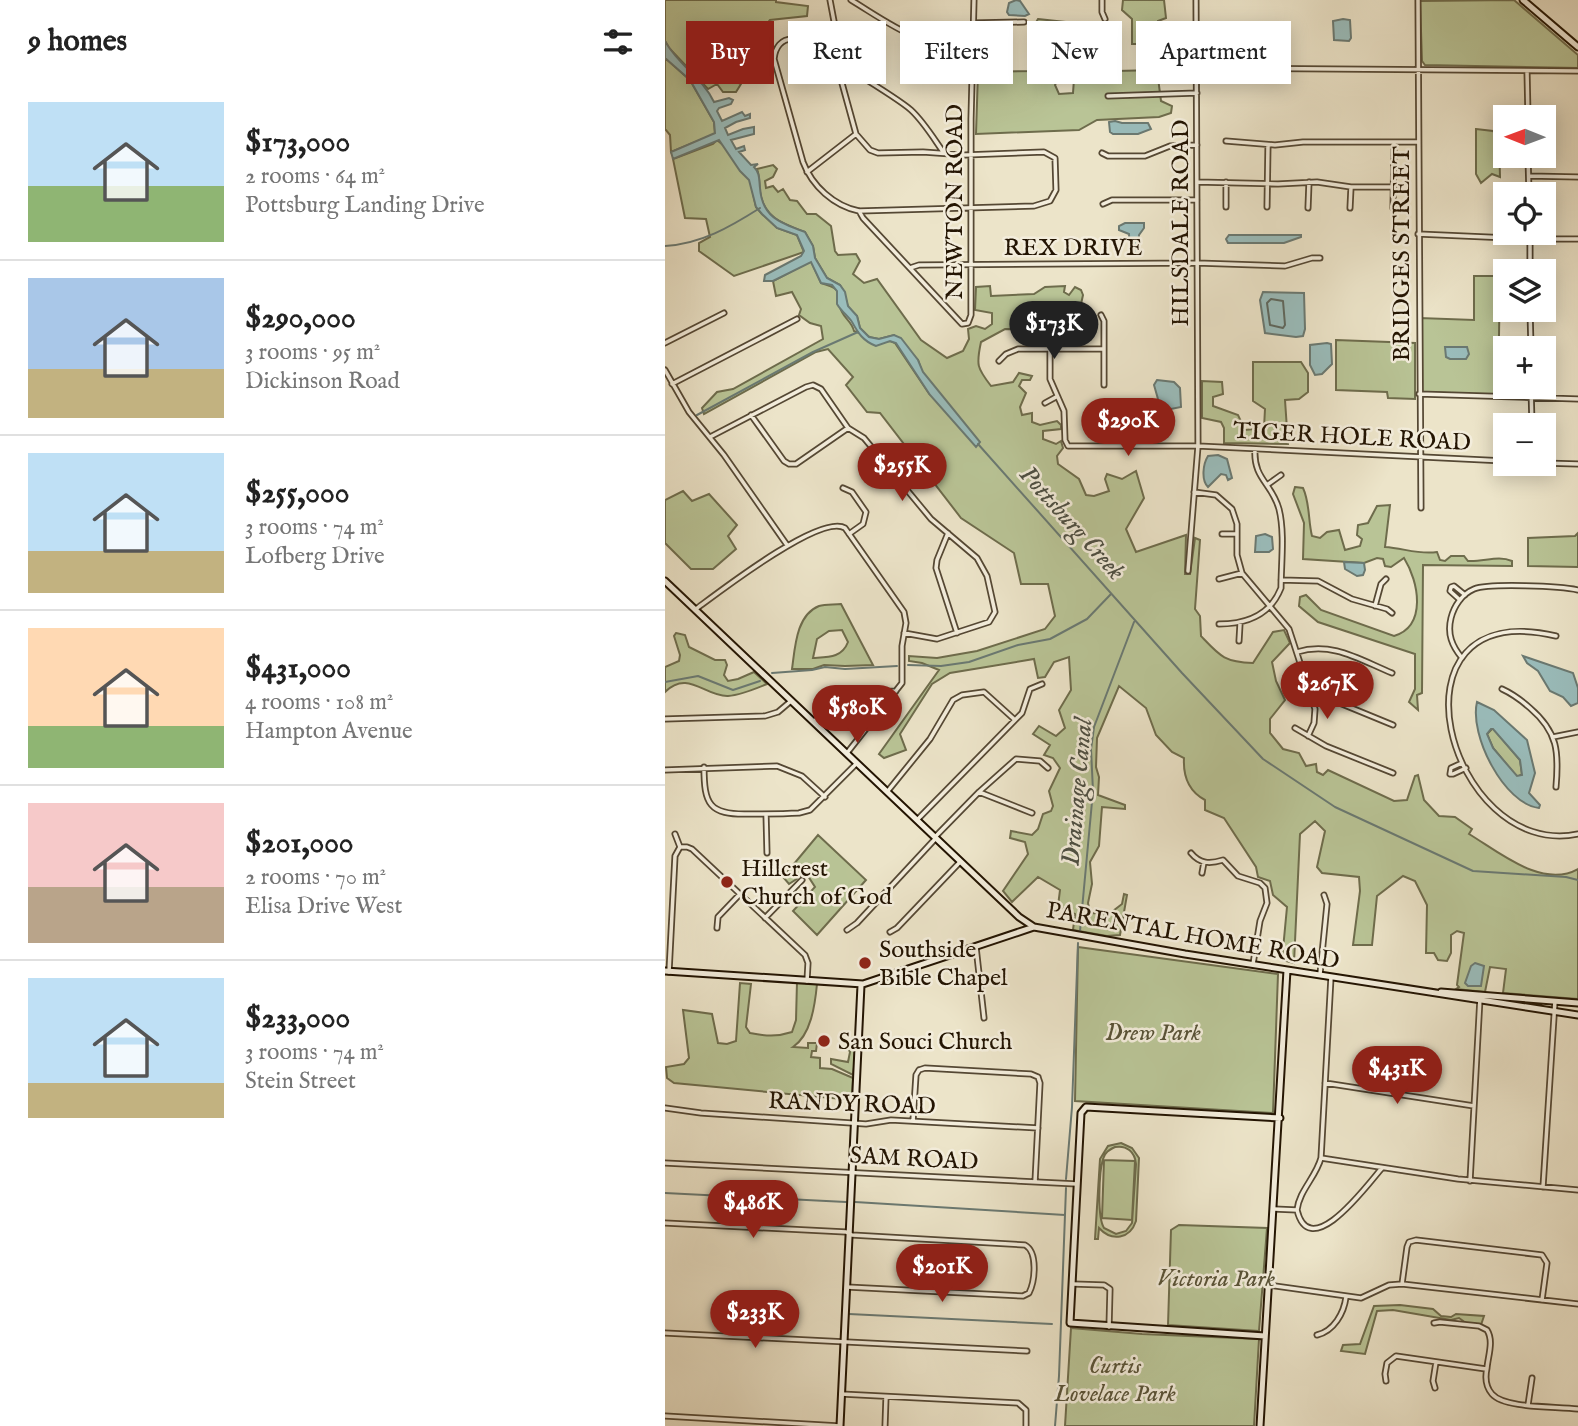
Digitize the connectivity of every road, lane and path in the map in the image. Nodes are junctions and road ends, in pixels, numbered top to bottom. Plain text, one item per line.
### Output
1 (830, 0) edge
2 (851, 0) edge
3 (974, 0) edge
4 (1101, 0) edge
5 (1196, 0) edge
6 (1418, 0) edge
7 (1523, 0) edge
8 (1105, 19) dead end
9 (834, 21) edge
10 (973, 21) edge
11 (1196, 21) edge
12 (1013, 22) edge
13 (1024, 22) dead end
14 (900, 29) edge
15 (788, 40) edge
16 (1578, 47) edge
17 (1291, 69) edge
18 (1418, 70) junction
19 (1527, 71) junction
20 (1578, 71) edge
21 (843, 84) edge
22 (871, 84) edge
23 (973, 84) edge
24 (1197, 84) edge
25 (1197, 93) junction
26 (1108, 96) dead end
27 (1528, 105) edge
28 (856, 134) junction
29 (1226, 141) dead end
30 (1394, 142) junction
31 (1419, 142) junction
32 (1197, 145) junction
33 (1268, 145) junction
34 (944, 153) junction
35 (1102, 153) dead end
36 (972, 155) junction
37 (1529, 168) edge
38 (807, 172) junction
39 (1529, 176) junction
40 (1578, 177) edge
41 (1197, 182) junction
42 (1226, 182) junction
43 (1309, 182) junction
44 (1529, 182) edge
45 (1268, 184) junction
46 (1350, 187) junction
47 (1394, 187) junction
48 (1197, 200) junction
49 (1103, 204) dead end
50 (972, 207) junction
51 (1226, 207) dead end
52 (1267, 207) dead end
53 (1308, 208) dead end
54 (1350, 208) dead end
55 (1393, 208) dead end
56 (859, 211) junction
57 (1419, 234) junction
58 (1493, 237) edge
59 (1556, 239) edge
60 (1578, 239) edge
61 (1320, 258) dead end
62 (1197, 263) junction
63 (971, 265) junction
64 (910, 268) junction
65 (724, 313) dead end
66 (1101, 315) dead end
67 (797, 319) dead end
68 (665, 343) edge
69 (1051, 349) junction
70 (1104, 349) junction
71 (999, 361) dead end
72 (665, 370) edge
73 (673, 384) junction
74 (1104, 385) dead end
75 (1419, 394) junction
76 (1493, 396) edge
77 (1056, 397) junction
78 (1556, 398) edge
79 (1578, 399) edge
80 (1045, 403) dead end
81 (751, 415) junction
82 (848, 428) junction
83 (710, 437) junction
84 (1198, 446) junction
85 (1255, 449) junction
86 (1420, 457) junction
87 (1493, 460) edge
88 (1556, 463) edge
89 (1578, 464) edge
90 (1281, 475) dead end
91 (1267, 485) junction
92 (843, 488) dead end
93 (1194, 492) junction
94 (1421, 508) dead end
95 (948, 533) junction
96 (849, 534) junction
97 (1222, 534) dead end
98 (1237, 534) junction
99 (787, 545) junction
100 (1188, 571) dead end
101 (1242, 573) junction
102 (1219, 579) dead end
103 (1386, 579) dead end
104 (1281, 580) junction
105 (665, 581) edge
106 (1578, 590) edge
107 (1465, 595) junction
108 (1460, 600) junction
109 (1269, 605) junction
110 (1375, 606) junction
111 (695, 609) junction
112 (1392, 613) dead end
113 (1219, 624) dead end
114 (1240, 624) junction
115 (957, 632) junction
116 (904, 633) junction
117 (1556, 636) dead end
118 (1239, 641) dead end
119 (1297, 652) junction
120 (1462, 658) junction
121 (1392, 673) dead end
122 (1042, 684) dead end
123 (1502, 689) dead end
124 (896, 691) junction
125 (791, 700) junction
126 (1314, 703) junction
127 (665, 719) edge
128 (1016, 720) junction
129 (814, 722) junction
130 (1393, 725) dead end
131 (1295, 728) dead end
132 (1578, 732) edge
133 (1308, 736) junction
134 (1553, 737) junction
135 (847, 753) junction
136 (1462, 762) junction
137 (857, 763) junction
138 (703, 767) junction
139 (1048, 768) dead end
140 (1465, 768) junction
141 (665, 770) edge
142 (1393, 773) dead end
143 (1556, 788) dead end
144 (887, 792) junction
145 (979, 792) junction
146 (825, 797) junction
147 (1032, 813) dead end
148 (766, 814) junction
149 (917, 820) junction
150 (675, 834) dead end
151 (1578, 834) edge
152 (936, 838) junction
153 (680, 847) junction
154 (767, 853) dead end
155 (1191, 853) dead end
156 (961, 861) junction
157 (1204, 862) junction
158 (1202, 873) dead end
159 (802, 880) dead end
160 (740, 894) junction
161 (1324, 895) dead end
162 (765, 918) junction
163 (1034, 927) junction
164 (717, 928) dead end
165 (847, 930) dead end
166 (890, 932) dead end
167 (976, 947) junction
168 (1253, 964) junction
169 (1287, 970) junction
170 (667, 972) edge
171 (1319, 974) junction
172 (1331, 976) junction
173 (807, 981) junction
174 (860, 985) junction
175 (1480, 998) junction
176 (1496, 999) junction
177 (1555, 1000) junction
178 (1578, 1003) edge
179 (1554, 1011) junction
180 (1578, 1015) edge
181 (984, 1018) dead end
182 (1325, 1083) junction
183 (1474, 1106) junction
184 (665, 1108) edge
185 (1280, 1118) junction
186 (913, 1122) junction
187 (854, 1124) junction
188 (1038, 1128) junction
189 (1321, 1158) junction
190 (665, 1163) edge
191 (1382, 1167) junction
192 (852, 1172) junction
193 (1470, 1181) junction
194 (1035, 1182) junction
195 (1077, 1184) junction
196 (1543, 1187) junction
197 (1578, 1190) edge
198 (1274, 1209) junction
199 (1297, 1210) junction
200 (665, 1223) edge
201 (849, 1234) junction
202 (1071, 1284) junction
203 (1402, 1284) junction
204 (1268, 1285) junction
205 (847, 1287) junction
206 (1346, 1297) junction
207 (1542, 1300) junction
208 (1578, 1304) edge
209 (1434, 1323) dead end
210 (1109, 1327) junction
211 (665, 1333) edge
212 (1317, 1335) dead end
213 (1265, 1336) junction
214 (844, 1342) junction
215 (1027, 1351) dead end
216 (1436, 1362) junction
217 (1486, 1369) junction
218 (1532, 1378) dead end
219 (1387, 1381) dead end
220 (1435, 1388) dead end
221 (841, 1394) junction
222 (886, 1396) junction
223 (1528, 1405) junction
224 (1578, 1409) edge
225 (665, 1416) edge
226 (840, 1426) edge
227 (885, 1426) edge
228 (1026, 1426) edge
229 (1260, 1426) edge

1 - 9 street
2 - 14 street
3 - 10 street, NEWTON ROAD
4 - 8 street
5 - 11 street, HILSDALE ROAD
6 - 18 street, BRIDGES STREET
7 - 16 street
12 - 13 street
15 - 38 street
17 - 18 street
18 - 19 street
18 - 31 street, BRIDGES STREET
19 - 20 street
19 - 27 street
21 - 28 street
22 - 34 street
23 - 36 street, NEWTON ROAD
24 - 25 street, HILSDALE ROAD
25 - 26 street
25 - 32 street, HILSDALE ROAD
28 - 34 street
28 - 38 street
29 - 33 street
30 - 31 street
30 - 33 street
30 - 47 street
31 - 57 street, BRIDGES STREET
32 - 35 street
32 - 41 street, HILSDALE ROAD
33 - 45 street
34 - 36 street
36 - 50 street, NEWTON ROAD
36 - 50 street
37 - 39 street
38 - 56 street
39 - 40 street
39 - 44 street
41 - 42 street
41 - 48 street, HILSDALE ROAD
42 - 45 street
42 - 51 street
43 - 45 street
43 - 46 street
43 - 53 street
45 - 52 street
46 - 47 street
46 - 54 street
47 - 55 street
48 - 49 street
48 - 62 street, HILSDALE ROAD
50 - 56 street
50 - 63 street, NEWTON ROAD
56 - 64 street
57 - 58 street
57 - 75 street, BRIDGES STREET
59 - 60 street
61 - 62 street, REX DRIVE
62 - 63 street, REX DRIVE
62 - 84 street, HILSDALE ROAD
63 - 64 street, REX DRIVE
63 - 64 street, NEWTON ROAD
65 - 68 street
66 - 70 street
67 - 73 street
69 - 70 street
69 - 71 street
69 - 77 street
70 - 74 street
72 - 73 street
73 - 83 street
75 - 76 street
75 - 86 street, BRIDGES STREET
77 - 80 street
77 - 84 street, TIGER HOLE ROAD
78 - 79 street
81 - 82 street
81 - 82 street
81 - 83 street
82 - 95 street
83 - 99 street
84 - 85 street, TIGER HOLE ROAD
84 - 93 street, HILSDALE ROAD
85 - 86 street, TIGER HOLE ROAD
85 - 91 street
86 - 87 street, TIGER HOLE ROAD
86 - 94 street, BRIDGES STREET
88 - 89 street
90 - 91 street
91 - 104 street
92 - 96 street
93 - 98 street
93 - 100 street, HILSDALE ROAD
95 - 115 street
95 - 115 street
96 - 99 street
96 - 116 street
97 - 98 street
98 - 101 street
99 - 111 street
101 - 102 street
101 - 109 street
103 - 110 street
104 - 109 street
104 - 110 street
105 - 111 street, PARENTAL HOME ROAD
106 - 107 street
107 - 108 street
107 - 108 street
108 - 120 street
109 - 114 street
109 - 119 street
110 - 112 street
111 - 125 street, PARENTAL HOME ROAD
113 - 114 street
114 - 118 street
115 - 116 street
116 - 124 street
117 - 120 street
119 - 121 street
119 - 126 street
120 - 136 street
122 - 128 street
123 - 134 street
124 - 129 street
124 - 135 street
125 - 127 street
125 - 129 street, PARENTAL HOME ROAD
126 - 130 street
126 - 133 street
128 - 144 street
128 - 149 street
129 - 135 street, PARENTAL HOME ROAD
131 - 133 street
132 - 134 street
133 - 142 street
134 - 143 street
135 - 137 street, PARENTAL HOME ROAD
136 - 140 street
136 - 140 street
137 - 144 street, PARENTAL HOME ROAD
137 - 146 street
138 - 141 street
138 - 146 street
138 - 148 street
139 - 145 street
140 - 151 street
144 - 149 street, PARENTAL HOME ROAD
145 - 147 street
145 - 152 street
146 - 148 street
148 - 154 street
149 - 152 street, PARENTAL HOME ROAD
150 - 153 street
152 - 156 street, PARENTAL HOME ROAD
152 - 165 street
153 - 160 street
153 - 170 street
155 - 157 street
156 - 163 street, PARENTAL HOME ROAD
156 - 166 street
157 - 158 street
157 - 168 street
159 - 162 street
160 - 162 street
160 - 164 street
161 - 171 street
162 - 173 street
163 - 167 street
163 - 168 street, PARENTAL HOME ROAD
167 - 174 street
167 - 181 street
168 - 169 street, PARENTAL HOME ROAD
169 - 171 street, PARENTAL HOME ROAD
169 - 185 street
170 - 173 street
171 - 172 street, PARENTAL HOME ROAD
172 - 175 street, PARENTAL HOME ROAD
172 - 182 street
173 - 174 street
174 - 187 street
175 - 176 street, PARENTAL HOME ROAD
175 - 183 street
176 - 177 street, PARENTAL HOME ROAD
176 - 179 street, PARENTAL HOME ROAD
177 - 178 street, PARENTAL HOME ROAD
177 - 179 street
179 - 180 street, PARENTAL HOME ROAD
179 - 196 street
182 - 183 street
182 - 189 street
183 - 193 street
184 - 187 street, RANDY ROAD
185 - 195 street
185 - 198 street
186 - 187 street, RANDY ROAD
186 - 188 street, RANDY ROAD
186 - 188 street
187 - 192 street
188 - 194 street
189 - 191 street
189 - 199 street
190 - 192 street, SAM ROAD
191 - 193 street
191 - 199 street
192 - 194 street, SAM ROAD
192 - 201 street
193 - 196 street
194 - 195 street, SAM ROAD
195 - 202 street
196 - 197 street
198 - 199 street
198 - 204 street
200 - 201 street
201 - 205 street
201 - 205 street
202 - 210 street
202 - 210 street
203 - 206 street
203 - 207 street
203 - 207 street
204 - 206 street
204 - 213 street
205 - 214 street
206 - 212 street
207 - 208 street
209 - 217 street
210 - 213 street
211 - 214 street
213 - 229 street
214 - 215 street
214 - 221 street
216 - 217 street
216 - 219 street
216 - 220 street
217 - 223 street
218 - 223 street
221 - 222 street
221 - 226 street
222 - 227 street
222 - 228 street
223 - 224 street
225 - 226 street

